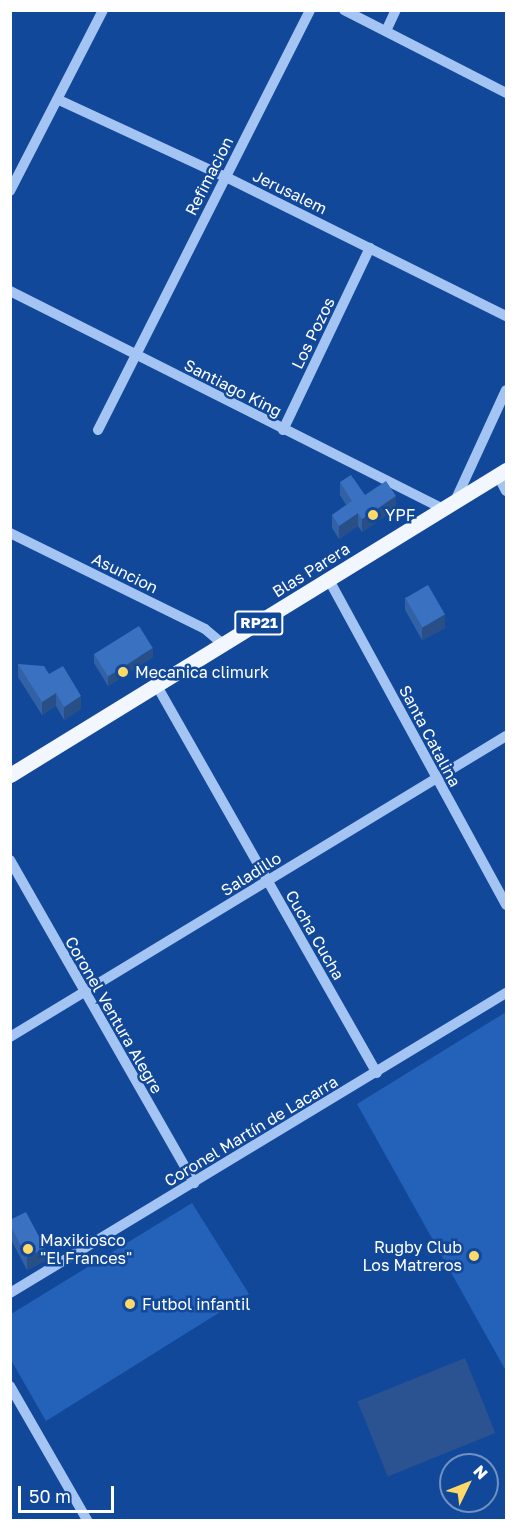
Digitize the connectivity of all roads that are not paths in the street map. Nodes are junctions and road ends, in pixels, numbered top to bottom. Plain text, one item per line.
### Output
1 (103, 10) edge
2 (310, 10) edge
3 (344, 10) edge
4 (396, 10) edge
5 (386, 31) junction
6 (507, 93) edge
7 (59, 100) junction
8 (226, 177) junction
9 (10, 191) edge
10 (370, 248) junction
11 (10, 291) edge
12 (507, 316) edge
13 (136, 356) junction
14 (507, 390) edge
15 (98, 430) dead end
16 (283, 430) junction
17 (502, 473) edge
18 (507, 491) edge
19 (449, 505) junction
20 (10, 533) edge
21 (329, 580) junction
22 (224, 645) junction
23 (157, 686) junction
24 (507, 736) edge
25 (10, 775) edge
26 (436, 778) junction
27 (10, 860) edge
28 (267, 881) junction
29 (507, 905) edge
30 (507, 993) edge
31 (84, 994) junction
32 (10, 1037) edge
33 (377, 1073) junction
34 (194, 1183) junction
35 (10, 1293) edge
36 (10, 1386) edge
37 (87, 1521) edge

1 - 7 street
2 - 8 street, Refimacion
3 - 5 street
4 - 5 street
5 - 6 street
7 - 8 street, Jerusalem
7 - 9 street
8 - 10 street, Jerusalem
8 - 13 street, Refimacion
10 - 12 street, Jerusalem
10 - 16 street, Los Pozos
11 - 13 street, Santiago King
13 - 15 street, Refimacion
13 - 16 street, Santiago King
14 - 19 street
16 - 19 street, Santiago King
17 - 18 street
17 - 19 main road, Blas Parera / RP21
19 - 21 main road, Blas Parera / RP21
20 - 22 street, Asuncion
21 - 22 main road, Blas Parera / RP21
21 - 26 street, Santa Catalina
22 - 23 main road, Blas Parera / RP21
23 - 25 main road, Blas Parera / RP21
23 - 28 street, Cucha Cucha
24 - 26 street, Saladillo
26 - 28 street, Saladillo
26 - 29 street, Santa Catalina
27 - 31 street, Coronel Ventura Alegre
28 - 31 street, Saladillo
28 - 33 street, Cucha Cucha
30 - 33 street, Coronel Martín de Lacarra
31 - 32 street, Saladillo
31 - 34 street, Coronel Ventura Alegre
33 - 34 street, Coronel Martín de Lacarra
34 - 35 street, Coronel Martín de Lacarra
36 - 37 street

